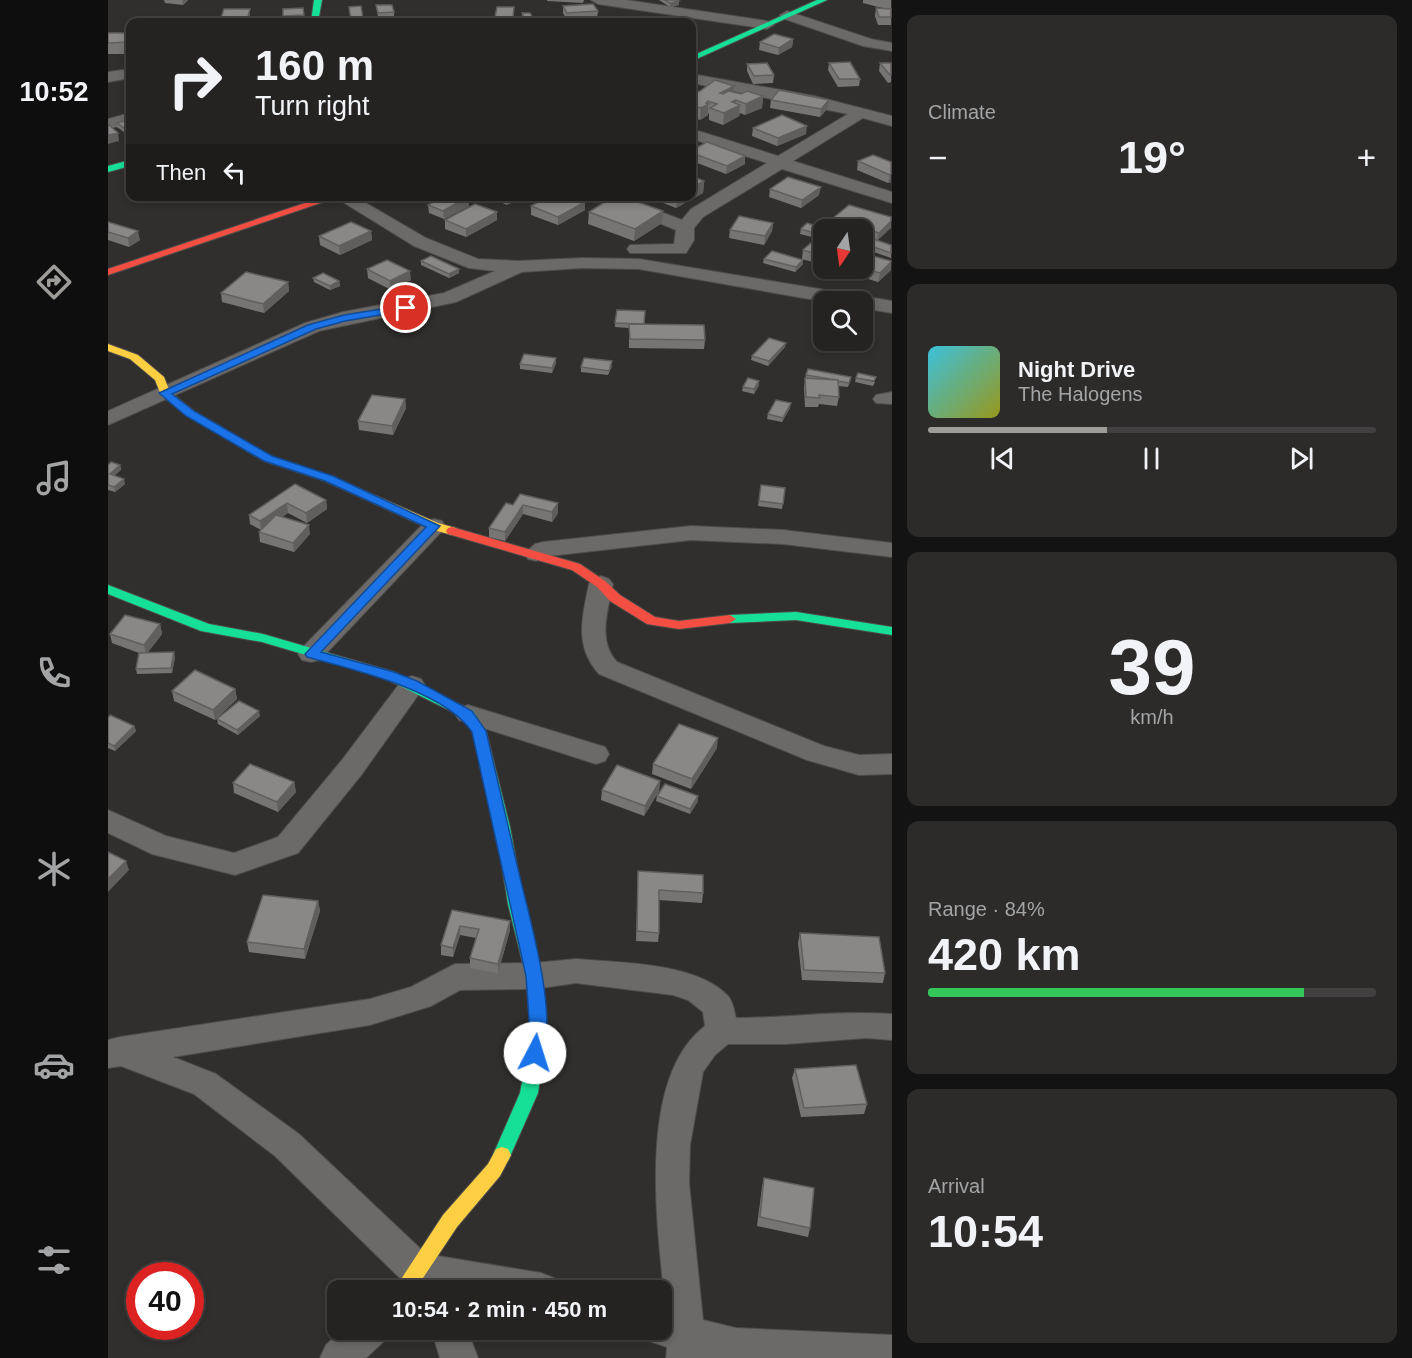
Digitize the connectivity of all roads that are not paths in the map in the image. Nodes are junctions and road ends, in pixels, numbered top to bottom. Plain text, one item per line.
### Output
1 (318, 0) edge
2 (598, 0) edge
3 (823, 0) edge
4 (787, 15) junction
5 (316, 18) edge
6 (710, 18) junction
7 (696, 19) edge
8 (767, 25) junction
9 (891, 47) edge
10 (696, 57) edge
11 (126, 75) edge
12 (108, 77) edge
13 (696, 80) edge
14 (861, 113) junction
15 (126, 119) edge
16 (891, 120) edge
17 (108, 124) edge
18 (696, 135) edge
19 (782, 161) junction
20 (126, 164) edge
21 (108, 170) edge
22 (891, 198) edge
23 (324, 201) edge
24 (348, 201) edge
25 (616, 201) edge
26 (685, 226) junction
27 (582, 263) junction
28 (518, 267) junction
29 (108, 272) edge
30 (813, 294) edge
31 (873, 304) edge
32 (891, 307) edge
33 (108, 347) edge
34 (165, 393) junction
35 (108, 419) edge
36 (434, 526) junction
37 (891, 550) edge
38 (536, 554) junction
39 (601, 584) junction
40 (108, 589) edge
41 (891, 631) edge
42 (311, 654) junction
43 (412, 685) junction
44 (468, 714) junction
45 (596, 754) dead end
46 (891, 764) edge
47 (108, 820) edge
48 (534, 976) junction
49 (891, 1028) edge
50 (722, 1031) junction
51 (114, 1052) edge
52 (413, 1280) edge
53 (418, 1280) edge
54 (358, 1340) edge
55 (453, 1340) edge
56 (678, 1340) edge
57 (891, 1354) edge
58 (339, 1358) edge
59 (459, 1358) edge

1 - 5 street
2 - 6 street
3 - 4 street
4 - 8 street
4 - 9 street
6 - 7 street
6 - 8 street
8 - 10 street
11 - 12 street
13 - 14 street
14 - 16 street
14 - 19 street
15 - 17 street
18 - 19 street
19 - 22 street
19 - 26 street
20 - 21 street
23 - 29 street
24 - 28 street
25 - 26 street
26 - 27 street
27 - 28 street
27 - 30 street
28 - 34 street
31 - 32 street
33 - 34 street
34 - 35 street
34 - 36 street
36 - 38 street
36 - 42 street
37 - 38 street
38 - 39 street
39 - 41 street
39 - 46 street
40 - 42 street
42 - 43 street
43 - 44 street
43 - 47 street
44 - 45 street
44 - 48 street
48 - 50 street
48 - 51 street
48 - 53 street
49 - 50 street
50 - 56 street
51 - 52 street
54 - 58 street
55 - 59 street
56 - 57 street

